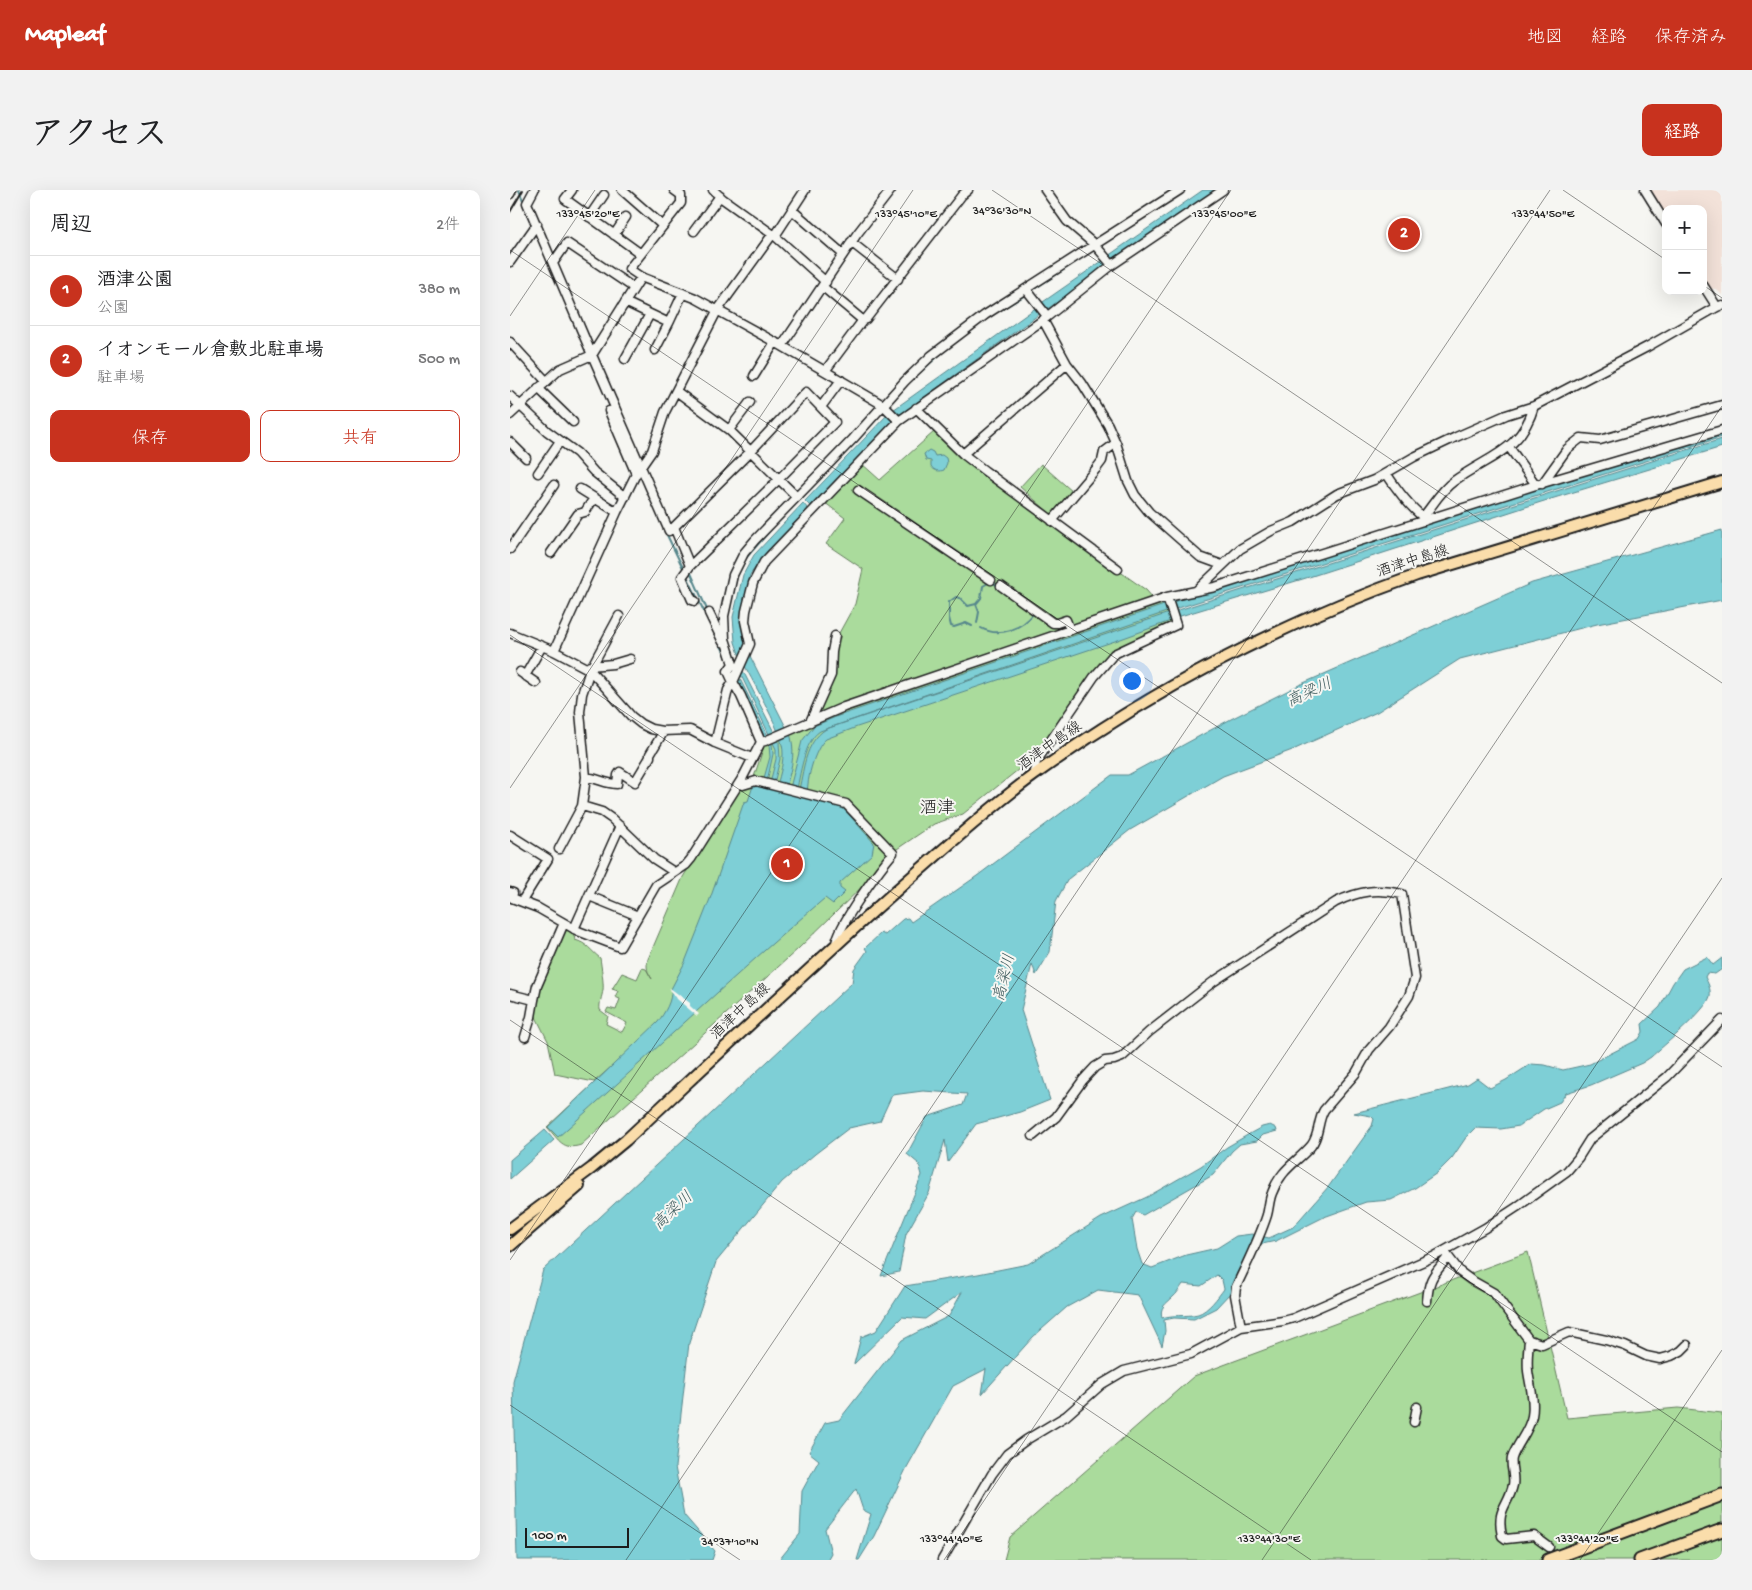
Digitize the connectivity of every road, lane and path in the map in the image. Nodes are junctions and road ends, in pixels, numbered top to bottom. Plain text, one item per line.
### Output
1 (512, 190) edge
2 (572, 190) edge
3 (622, 190) edge
4 (674, 190) edge
5 (713, 190) edge
6 (805, 190) edge
7 (892, 190) edge
8 (968, 190) edge
9 (1045, 190) edge
10 (1180, 190) edge
11 (1223, 190) edge
12 (1645, 190) edge
13 (533, 191) edge
14 (510, 194) edge
15 (604, 195) dead end
16 (720, 196) junction
17 (792, 210) junction
18 (589, 217) junction
19 (626, 217) dead end
20 (1662, 218) edge
21 (536, 224) junction
22 (663, 226) junction
23 (694, 231) dead end
24 (614, 234) junction
25 (773, 235) junction
26 (851, 242) junction
27 (1095, 246) junction
28 (641, 254) junction
29 (843, 254) junction
30 (510, 262) edge
31 (553, 263) junction
32 (1112, 265) junction
33 (641, 277) junction
34 (898, 279) junction
35 (824, 284) junction
36 (634, 288) junction
37 (1026, 289) junction
38 (1707, 290) edge
39 (683, 293) junction
40 (625, 302) junction
41 (1719, 306) edge
42 (717, 311) junction
43 (650, 314) junction
44 (1044, 316) junction
45 (863, 320) junction
46 (669, 323) junction
47 (510, 342) edge
48 (778, 344) junction
49 (655, 350) dead end
50 (592, 355) junction
51 (625, 359) dead end
52 (1067, 364) junction
53 (825, 370) junction
54 (754, 376) dead end
55 (841, 380) junction
56 (546, 381) junction
57 (538, 388) junction
58 (676, 391) junction
59 (510, 396) edge
60 (750, 402) dead end
61 (1722, 405) edge
62 (519, 406) junction
63 (884, 406) junction
64 (1534, 406) junction
65 (821, 407) junction
66 (916, 408) junction
67 (609, 411) dead end
68 (510, 415) edge
69 (898, 420) junction
70 (573, 422) dead end
71 (728, 430) junction
72 (1722, 430) edge
73 (560, 441) junction
74 (510, 442) edge
75 (1116, 443) junction
76 (1509, 447) junction
77 (750, 452) junction
78 (963, 454) junction
79 (526, 458) dead end
80 (642, 467) junction
81 (538, 472) dead end
82 (1386, 473) junction
83 (636, 474) junction
84 (778, 480) junction
85 (1722, 482) edge
86 (554, 485) dead end
87 (1539, 485) junction
88 (580, 489) dead end
89 (858, 490) dead end
90 (625, 497) junction
91 (798, 497) junction
92 (594, 498) junction
93 (617, 512) junction
94 (1423, 519) junction
95 (1052, 521) junction
96 (671, 529) junction
97 (510, 549) edge
98 (551, 553) dead end
99 (1222, 565) junction
100 (690, 566) junction
101 (1118, 569) dead end
102 (991, 580) dead end
103 (1000, 586) dead end
104 (1197, 590) junction
105 (1168, 599) junction
106 (695, 601) dead end
107 (709, 613) dead end
108 (619, 616) dead end
109 (1068, 625) dead end
110 (510, 633) edge
111 (835, 636) dead end
112 (542, 646) junction
113 (554, 651) junction
114 (729, 655) junction
115 (630, 659) dead end
116 (589, 668) junction
117 (734, 680) junction
118 (536, 683) dead end
119 (810, 722) junction
120 (664, 731) junction
121 (763, 742) junction
122 (715, 743) junction
123 (752, 758) junction
124 (1033, 776) junction
125 (586, 777) junction
126 (742, 785) dead end
127 (582, 806) junction
128 (620, 826) junction
129 (510, 836) edge
130 (559, 849) dead end
131 (674, 872) junction
132 (510, 892) edge
133 (589, 896) junction
134 (522, 902) junction
135 (638, 916) junction
136 (564, 923) junction
137 (574, 929) junction
138 (836, 944) junction
139 (510, 994) edge
140 (534, 1000) junction
141 (1722, 1020) edge
142 (525, 1037) dead end
143 (1033, 1136) dead end
144 (618, 1146) junction
145 (510, 1229) edge
146 (510, 1246) edge
147 (1446, 1254) junction
148 (1427, 1301) dead end
149 (1241, 1327) junction
150 (1529, 1340) junction
151 (1687, 1345) dead end
152 (1417, 1407) dead end
153 (1414, 1422) dead end
154 (1722, 1495) edge
155 (1722, 1530) edge
156 (1549, 1546) dead end
157 (942, 1560) edge
158 (1548, 1560) edge
159 (1640, 1560) edge

1 - 14 street
2 - 18 street
3 - 22 street
4 - 22 street
5 - 16 street
6 - 17 street
7 - 26 street
8 - 34 street
9 - 27 street
10 - 27 street
11 - 32 street
12 - 20 street
13 - 21 street
15 - 18 street
16 - 23 street
16 - 25 street
17 - 25 street
17 - 29 street
18 - 24 street
19 - 24 street
21 - 30 street
21 - 31 street
22 - 28 street
24 - 28 street
25 - 35 street
25 - 42 street
26 - 29 street
26 - 34 street
27 - 32 street
27 - 37 street
28 - 33 street
29 - 35 street
31 - 36 street
31 - 50 street
32 - 44 street
33 - 36 street
33 - 39 street
34 - 45 street
35 - 45 street
35 - 48 street
36 - 40 street
37 - 44 street
37 - 63 street
38 - 41 street
39 - 42 street
39 - 46 street
40 - 43 street
40 - 50 street
41 - 64 street
42 - 48 street
42 - 58 street
43 - 46 street
43 - 51 street
44 - 52 street
44 - 66 street
45 - 53 street
46 - 49 street
47 - 56 street
48 - 53 street
48 - 54 street
50 - 56 street
50 - 80 street
52 - 75 street
52 - 78 street
53 - 55 street
55 - 63 street
55 - 65 street
56 - 57 street
57 - 62 street
57 - 70 street
58 - 71 street
58 - 80 street
59 - 62 street
60 - 71 street
61 - 87 street
62 - 68 street
62 - 73 street
63 - 69 street
63 - 91 street
64 - 76 street
64 - 82 street
65 - 77 street
65 - 84 street
66 - 69 street
66 - 78 street
67 - 83 street
69 - 117 street
71 - 77 street
72 - 87 street
73 - 81 street
73 - 90 street
74 - 79 street
75 - 95 street
75 - 99 street
76 - 87 street
76 - 94 street
77 - 84 street
77 - 96 street
78 - 95 street
80 - 83 street
80 - 96 street
82 - 94 street
82 - 99 street
83 - 90 street
84 - 91 street
84 - 100 street
85 - 124 main road, 酒津中島線
86 - 97 street
87 - 94 street
88 - 92 street
89 - 102 street
90 - 93 street
91 - 114 street
92 - 93 street
92 - 98 street
93 - 113 street
94 - 104 street
95 - 101 street
96 - 100 street
99 - 104 street
100 - 106 street
103 - 109 street
104 - 105 street
105 - 119 street
105 - 124 street
107 - 114 street
108 - 116 street
110 - 112 street
111 - 119 street
112 - 113 street
112 - 118 street
113 - 116 street
114 - 117 street
115 - 116 street
116 - 120 street
116 - 125 street
117 - 121 street
117 - 122 street
119 - 121 street
120 - 122 street
120 - 125 street
121 - 123 street
122 - 123 street
123 - 131 street
124 - 138 main road, 酒津中島線
125 - 127 street
126 - 138 street
127 - 128 street
127 - 130 street
128 - 131 street
128 - 133 street
129 - 134 street
131 - 135 street
132 - 134 street
133 - 135 street
133 - 137 street
134 - 136 street
135 - 137 street
136 - 137 street
136 - 140 street
138 - 144 main road, 酒津中島線
139 - 140 street
140 - 142 street
141 - 147 street
143 - 149 street
144 - 145 main road, 酒津中島線
144 - 146 main road
147 - 148 street
147 - 149 street
147 - 150 street
149 - 157 street
150 - 151 street
150 - 156 street
152 - 153 street
154 - 158 highway
155 - 159 highway

